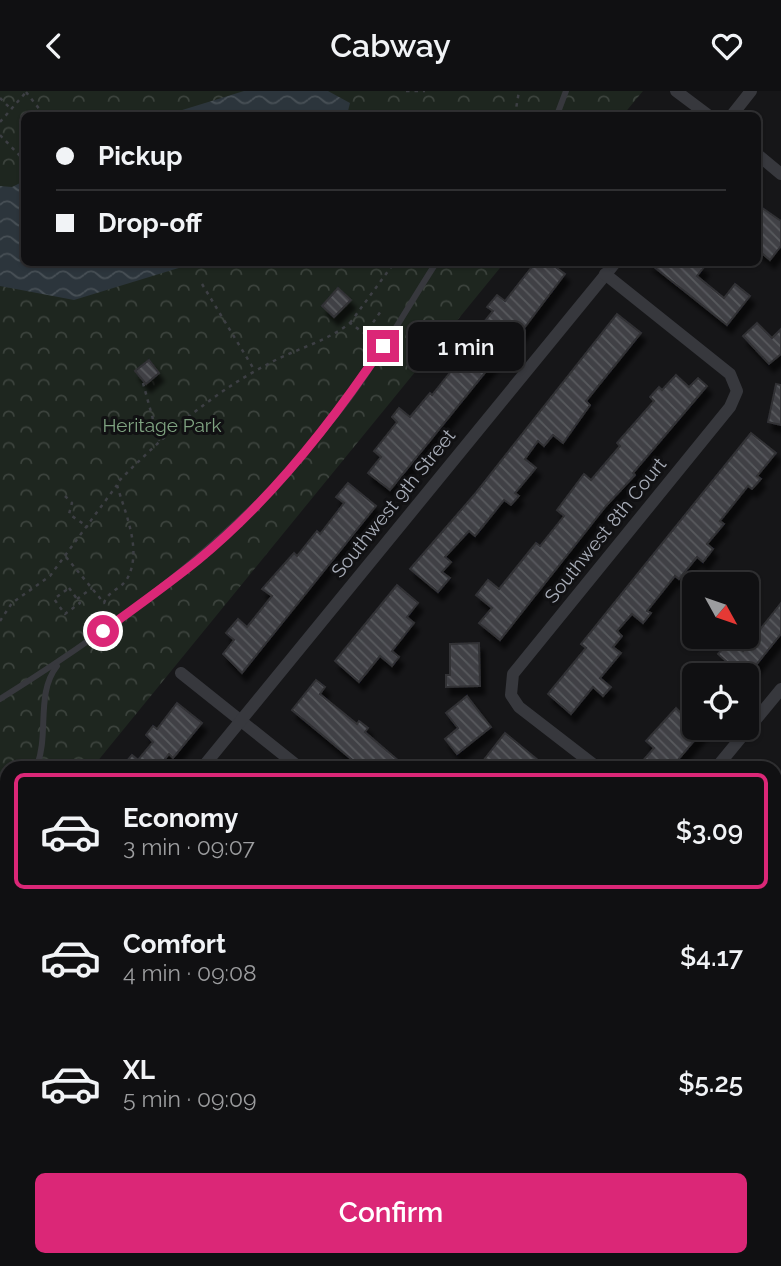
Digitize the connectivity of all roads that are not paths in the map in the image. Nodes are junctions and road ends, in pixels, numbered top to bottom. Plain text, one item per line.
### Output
1 (566, 91) edge
2 (676, 91) edge
3 (751, 91) edge
4 (558, 112) edge
5 (704, 112) edge
6 (734, 112) edge
7 (761, 157) edge
8 (781, 174) edge
9 (434, 266) edge
10 (612, 266) edge
11 (605, 274) junction
12 (65, 659) junction
13 (181, 673) dead end
14 (781, 689) edge
15 (0, 699) edge
16 (241, 721) junction
17 (38, 761) edge
18 (208, 761) edge
19 (291, 761) edge
20 (589, 761) edge
21 (722, 761) edge

1 - 4 lane
2 - 5 street
3 - 6 street
7 - 8 street
9 - 12 lane
10 - 11 street, Southwest 9th Street
11 - 16 street, Southwest 9th Street
11 - 20 street, Southwest 8th Court
12 - 15 lane
12 - 17 lane
13 - 16 street
14 - 21 street
16 - 18 street, Southwest 9th Street
16 - 19 street

